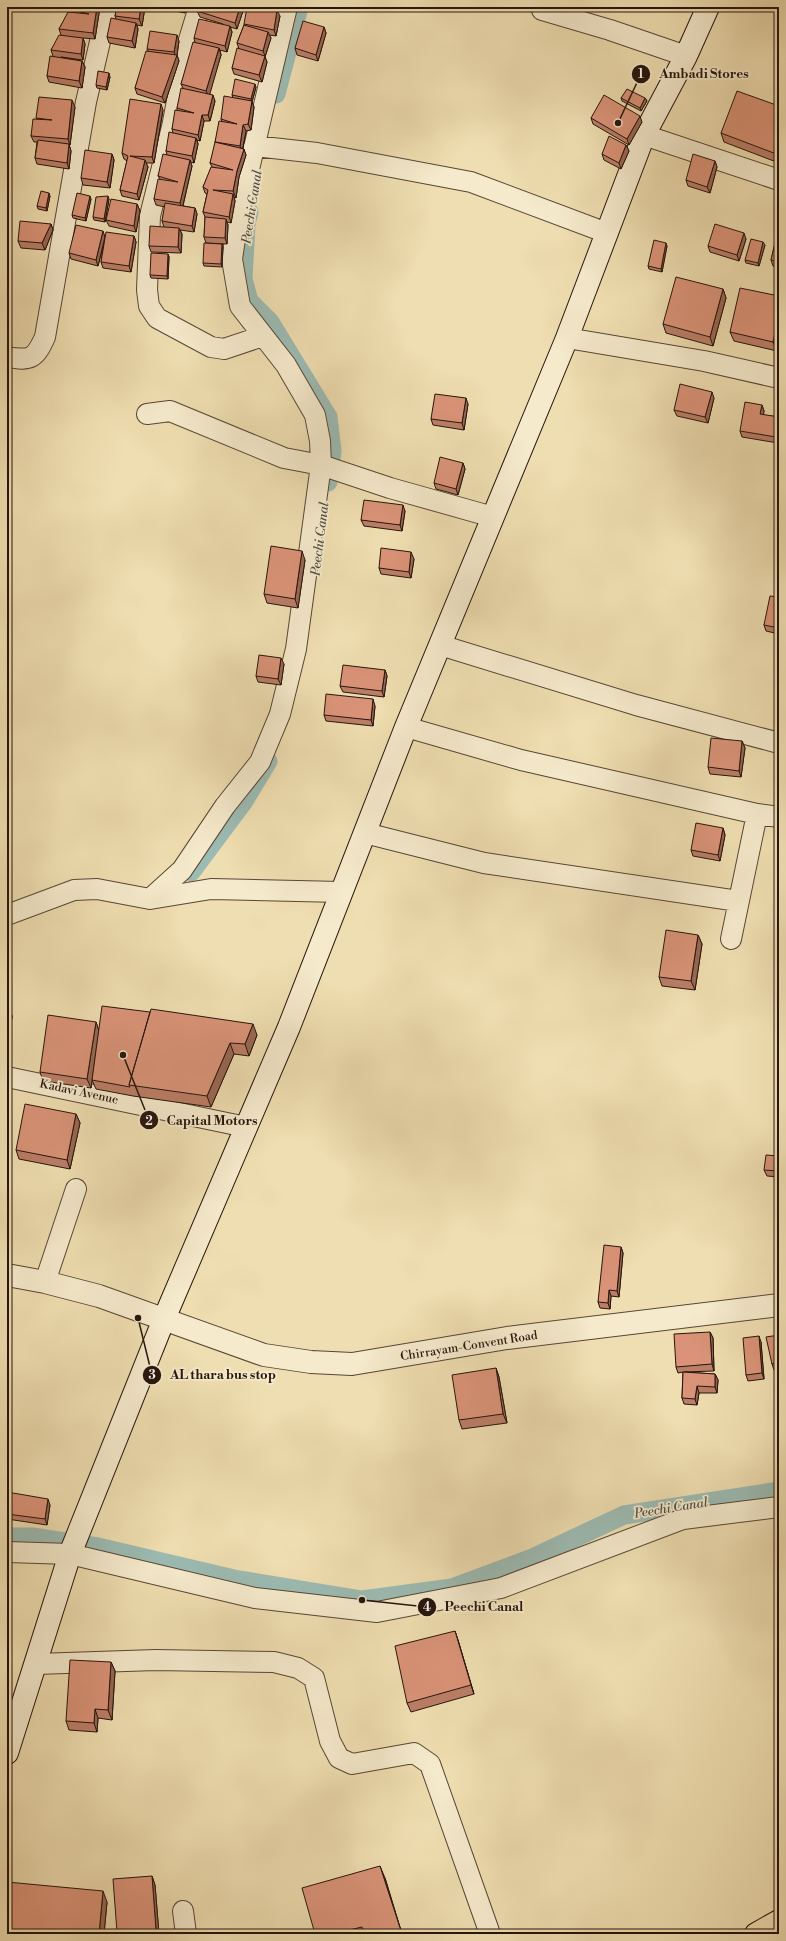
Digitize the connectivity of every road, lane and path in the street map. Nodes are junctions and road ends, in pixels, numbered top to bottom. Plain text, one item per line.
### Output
1 (108, 7) edge
2 (199, 7) edge
3 (287, 7) edge
4 (708, 7) edge
5 (542, 10) dead end
6 (686, 56) junction
7 (644, 135) junction
8 (254, 146) junction
9 (779, 180) edge
10 (607, 234) junction
11 (263, 336) junction
12 (567, 338) junction
13 (7, 357) edge
14 (779, 378) edge
15 (147, 414) dead end
16 (321, 465) junction
17 (493, 517) junction
18 (440, 645) junction
19 (406, 728) junction
20 (779, 743) edge
21 (756, 814) junction
22 (779, 817) edge
23 (365, 832) junction
24 (342, 892) junction
25 (150, 899) junction
26 (738, 901) junction
27 (7, 915) edge
28 (731, 939) dead end
29 (7, 1077) edge
30 (246, 1127) junction
31 (76, 1189) dead end
32 (7, 1275) edge
33 (45, 1282) junction
34 (779, 1305) edge
35 (164, 1319) junction
36 (779, 1507) edge
37 (74, 1545) junction
38 (7, 1552) edge
39 (36, 1664) junction
40 (7, 1753) edge
41 (183, 1911) dead end
42 (779, 1921) edge
43 (186, 1934) edge
44 (490, 1934) edge
45 (756, 1934) edge

1 - 13 street
2 - 11 street
3 - 8 street
4 - 6 main road
5 - 6 street
6 - 7 main road
7 - 9 street
7 - 10 main road
8 - 10 street
8 - 11 street
10 - 12 main road
11 - 16 street
12 - 14 street
12 - 17 main road
15 - 16 street
16 - 17 street
16 - 25 street
17 - 18 main road
18 - 19 main road
18 - 20 street
19 - 21 street
19 - 23 main road
21 - 22 street
21 - 26 street
23 - 24 main road
23 - 26 street
24 - 25 street
24 - 30 main road
25 - 27 street
26 - 28 street
29 - 30 street, Kadavi Avenue
30 - 35 main road
31 - 33 street
32 - 33 main road, Chirrayam-Convent Road
33 - 35 main road, Chirrayam-Convent Road
34 - 35 main road, Chirrayam-Convent Road
35 - 37 main road
36 - 37 street
37 - 38 street
37 - 39 main road
39 - 40 main road
39 - 44 street
41 - 43 street
42 - 45 main road

